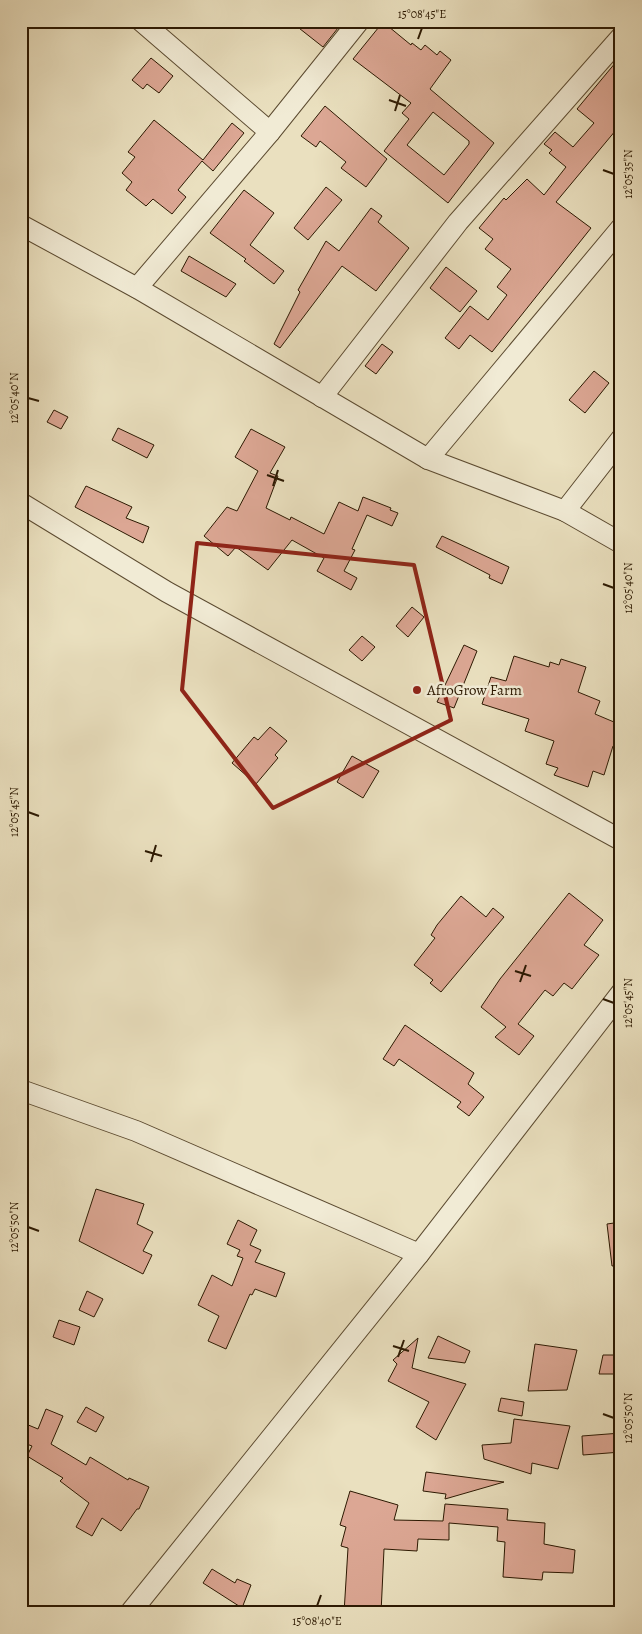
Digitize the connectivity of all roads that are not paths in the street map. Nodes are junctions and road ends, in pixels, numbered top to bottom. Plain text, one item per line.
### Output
1 (141, 21) edge
2 (359, 21) edge
3 (621, 37) edge
4 (270, 132) junction
5 (21, 225) edge
6 (621, 228) edge
7 (137, 288) junction
8 (322, 397) junction
9 (621, 439) edge
10 (428, 459) junction
11 (21, 503) edge
12 (566, 511) junction
13 (621, 543) edge
14 (621, 840) edge
15 (621, 993) edge
16 (21, 1090) edge
17 (419, 1254) junction
18 (130, 1613) edge

1 - 4 street
2 - 4 street
3 - 8 street
4 - 7 street
5 - 7 street
6 - 10 street
7 - 8 street
8 - 10 street
9 - 12 street
10 - 12 street
11 - 14 street
12 - 13 street
15 - 17 street
16 - 17 street
17 - 18 street

